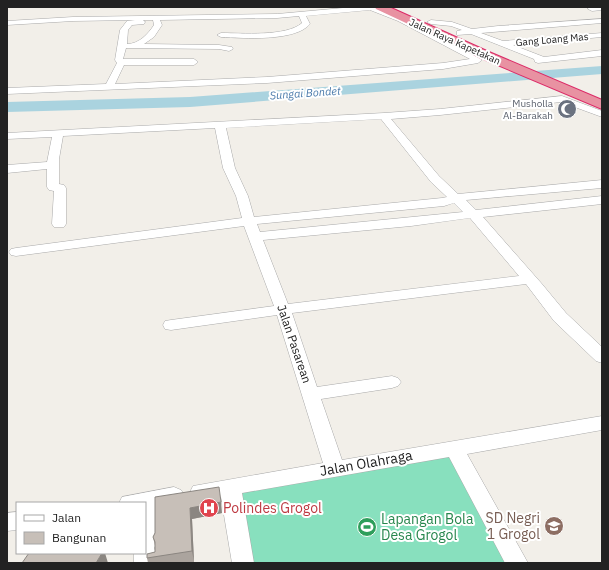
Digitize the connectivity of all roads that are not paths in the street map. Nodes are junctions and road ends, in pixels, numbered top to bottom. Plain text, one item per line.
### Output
1 (297, 7) edge
2 (376, 7) edge
3 (392, 7) edge
4 (602, 8) edge
5 (124, 9) dead end
6 (592, 9) dead end
7 (53, 12) dead end
8 (302, 14) junction
9 (312, 14) junction
10 (120, 18) junction
11 (146, 18) junction
12 (156, 18) junction
13 (41, 20) junction
14 (602, 21) edge
15 (7, 22) edge
16 (466, 32) junction
17 (221, 35) dead end
18 (598, 35) edge
19 (602, 40) edge
20 (503, 44) junction
21 (121, 46) junction
22 (136, 46) junction
23 (229, 49) dead end
24 (602, 53) edge
25 (536, 60) junction
26 (194, 62) dead end
27 (121, 63) junction
28 (109, 87) junction
29 (7, 90) edge
30 (602, 94) edge
31 (602, 105) edge
32 (602, 114) edge
33 (384, 116) junction
34 (220, 125) junction
35 (58, 134) junction
36 (7, 136) edge
37 (54, 165) junction
38 (8, 172) edge
39 (602, 184) edge
40 (455, 198) junction
41 (602, 200) edge
42 (473, 214) junction
43 (249, 221) junction
44 (59, 224) dead end
45 (255, 237) junction
46 (16, 252) dead end
47 (529, 279) junction
48 (283, 310) junction
49 (171, 325) dead end
50 (602, 357) edge
51 (392, 382) dead end
52 (311, 394) junction
53 (602, 423) edge
54 (454, 448) junction
55 (335, 469) junction
56 (230, 487) junction
57 (138, 502) edge
58 (243, 563) edge
59 (517, 563) edge

1 - 9 street
2 - 9 street
2 - 28 street
2 - 31 highway, Jalan Raya Kapetakan
3 - 16 highway
4 - 6 street
5 - 10 street
7 - 13 street
8 - 9 street
8 - 12 street
8 - 17 street
10 - 11 street
10 - 13 street
11 - 12 street
11 - 21 street
12 - 22 street
13 - 15 street
14 - 16 street
16 - 20 street
16 - 25 highway
18 - 19 street
18 - 20 street, Gang Loang Mas
20 - 25 street
21 - 22 street
21 - 27 street
22 - 23 street
24 - 25 street
25 - 30 highway
26 - 27 street
27 - 28 street
28 - 29 street
32 - 33 street
33 - 34 street
33 - 40 street
34 - 35 street
34 - 43 street, Jalan Pasarean
35 - 36 street
35 - 37 street
37 - 38 street
37 - 44 street
39 - 40 street
40 - 42 street
40 - 43 street
41 - 42 street
42 - 45 street
42 - 47 street
43 - 45 street, Jalan Pasarean
43 - 46 street
45 - 48 street, Jalan Pasarean
47 - 48 street
47 - 50 street
48 - 49 street
48 - 52 street, Jalan Pasarean
51 - 52 street
52 - 55 street, Jalan Pasarean
53 - 54 street, Jalan Olahraga
54 - 55 street, Jalan Olahraga
54 - 59 street
55 - 56 street, Jalan Olahraga
56 - 57 street, Jalan Olahraga
56 - 58 street

